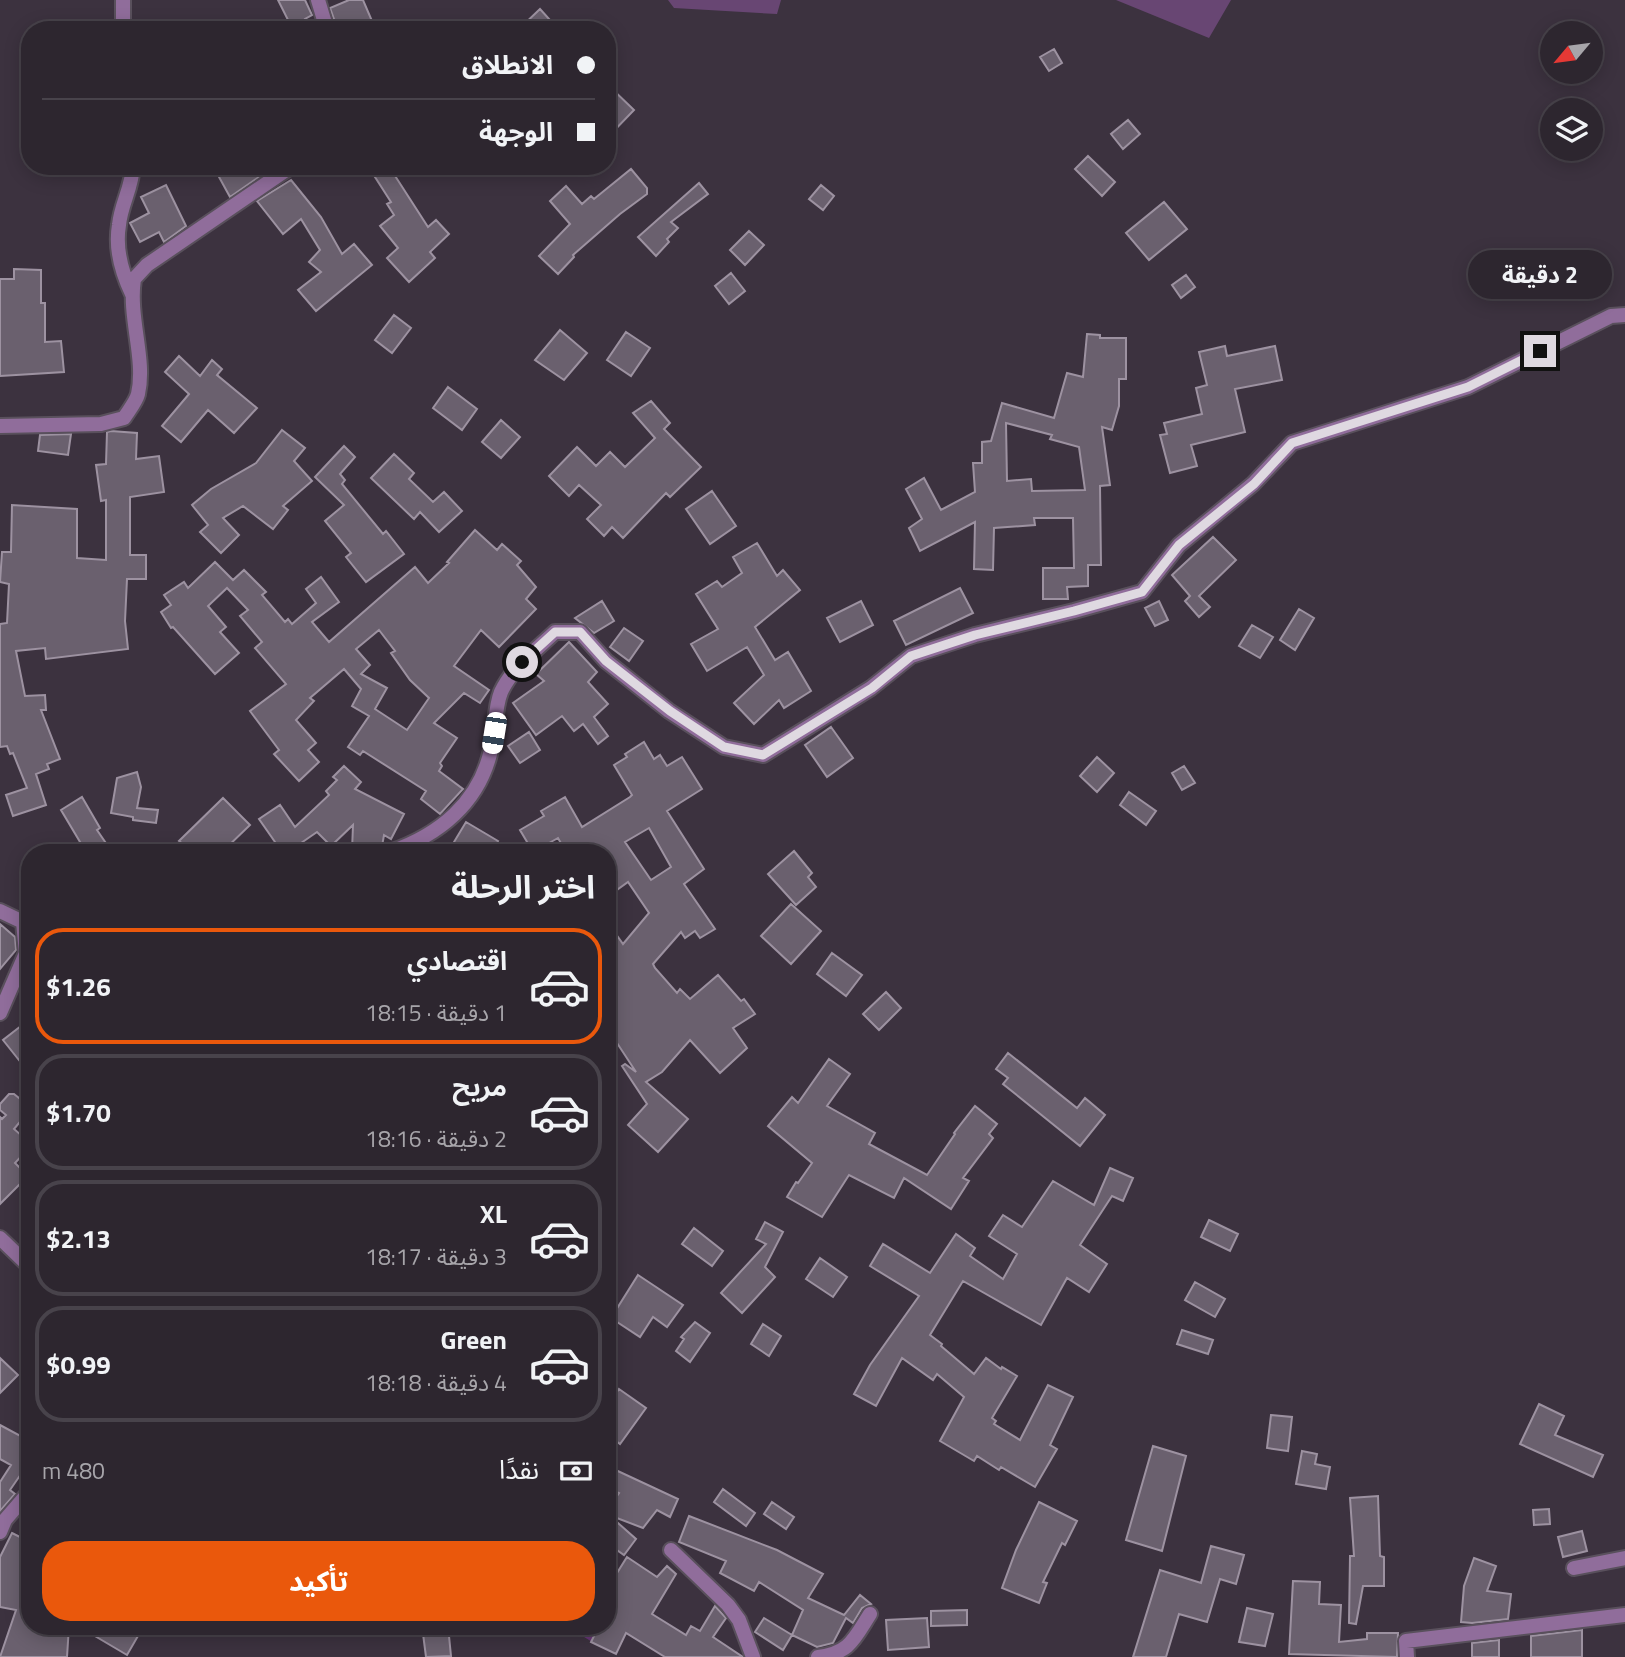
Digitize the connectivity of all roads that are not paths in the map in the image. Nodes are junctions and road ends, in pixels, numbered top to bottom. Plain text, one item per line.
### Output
1 (123, 0) edge
2 (317, 0) edge
3 (123, 21) edge
4 (324, 21) edge
5 (132, 175) edge
6 (279, 175) edge
7 (132, 294) junction
8 (1625, 315) edge
9 (0, 426) edge
10 (415, 844) edge
11 (0, 911) edge
12 (21, 920) edge
13 (21, 965) edge
14 (0, 1013) edge
15 (0, 1238) edge
16 (21, 1258) edge
17 (21, 1501) edge
18 (0, 1532) edge
19 (671, 1550) dead end
20 (1625, 1558) edge
21 (1574, 1568) dead end
22 (870, 1614) dead end
23 (1625, 1615) edge
24 (753, 1657) edge
25 (818, 1657) edge
26 (1407, 1657) edge

1 - 3 street
2 - 4 street
5 - 7 street
6 - 7 street
7 - 9 street
8 - 10 street
11 - 12 street
13 - 14 street
15 - 16 street
17 - 18 street
19 - 24 street
20 - 21 street
22 - 25 street
23 - 26 street

